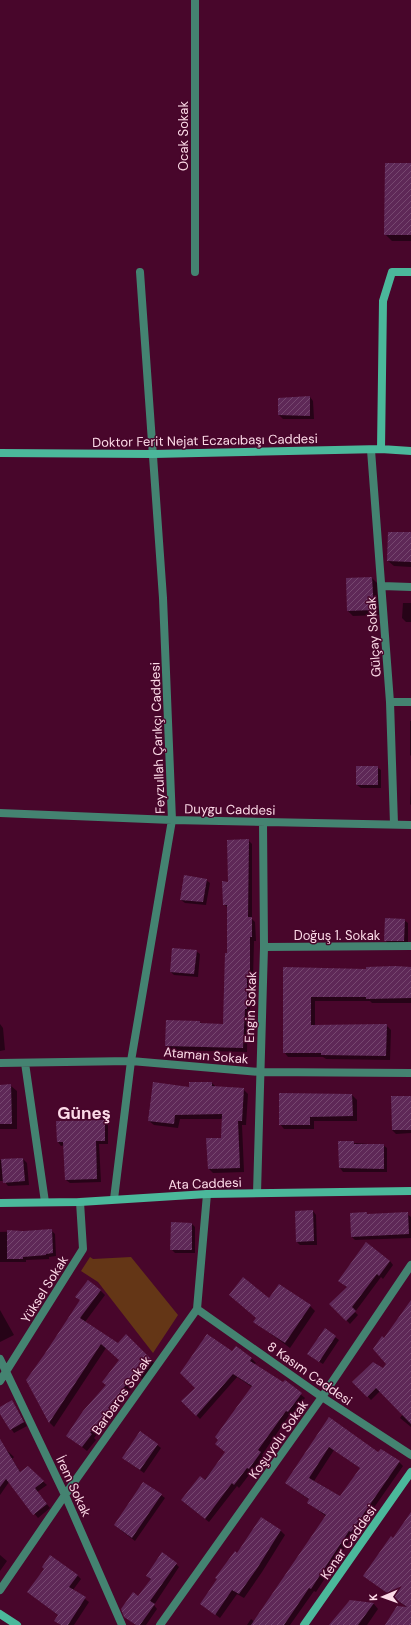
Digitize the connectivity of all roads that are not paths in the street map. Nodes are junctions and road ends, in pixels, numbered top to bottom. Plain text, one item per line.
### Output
1 (195, 0) edge
2 (140, 272) dead end
3 (194, 272) dead end
4 (411, 272) edge
5 (381, 449) junction
6 (371, 450) junction
7 (411, 450) edge
8 (0, 453) edge
9 (153, 454) junction
10 (382, 586) junction
11 (411, 586) edge
12 (390, 702) junction
13 (411, 702) edge
14 (0, 813) edge
15 (172, 820) junction
16 (263, 822) junction
17 (394, 824) junction
18 (411, 825) edge
19 (411, 946) edge
20 (264, 947) junction
21 (131, 1061) junction
22 (0, 1063) edge
23 (25, 1063) junction
24 (260, 1072) junction
25 (411, 1073) edge
26 (411, 1191) edge
27 (257, 1193) junction
28 (207, 1194) junction
29 (114, 1199) junction
30 (45, 1202) junction
31 (80, 1202) junction
32 (0, 1203) edge
33 (411, 1266) edge
34 (197, 1309) junction
35 (0, 1359) edge
36 (6, 1371) junction
37 (0, 1381) edge
38 (322, 1397) junction
39 (411, 1455) edge
40 (411, 1472) edge
41 (65, 1495) junction
42 (0, 1590) edge
43 (0, 1614) edge
44 (17, 1625) edge
45 (122, 1625) edge
46 (160, 1625) edge
47 (304, 1625) edge

1 - 3 street, Ocak Sokak
2 - 9 street, Feyzullah Çarıkçı Caddesi
4 - 5 main road
5 - 6 main road, Doktor Ferit Nejat Eczacıbaşı Caddesi
5 - 7 main road, Doktor Ferit Nejat Eczacıbaşı Caddesi
6 - 9 main road, Doktor Ferit Nejat Eczacıbaşı Caddesi
6 - 10 street, Gülçay Sokak
8 - 9 main road, Doktor Ferit Nejat Eczacıbaşı Caddesi
9 - 15 street, Feyzullah Çarıkçı Caddesi
10 - 11 street
10 - 12 street, Gülçay Sokak
12 - 13 street
12 - 17 street, Gülçay Sokak
14 - 15 street, Duygu Caddesi
15 - 16 street, Duygu Caddesi
15 - 21 street, Feyzullah Çarıkçı Caddesi
16 - 17 street, Duygu Caddesi
16 - 20 street, Engin Sokak
17 - 18 street, Duygu Caddesi
19 - 20 street, Doğuş 1. Sokak
20 - 24 street, Engin Sokak
21 - 23 street, Ataman Sokak
21 - 24 street, Ataman Sokak
21 - 29 street, Feyzullah Çarıkçı Caddesi
22 - 23 street, Ataman Sokak
23 - 30 street
24 - 25 street, Ataman Sokak
24 - 27 street, Engin Sokak
26 - 27 main road, Ata Caddesi
27 - 28 main road, Ata Caddesi
28 - 29 main road, Ata Caddesi
28 - 34 street
29 - 31 main road, Ata Caddesi
30 - 31 main road, Ata Caddesi
30 - 32 main road, Ata Caddesi
31 - 36 street, Yüksel Sokak
33 - 38 street, Koşuyolu Sokak
34 - 38 street, 8 Kasım Caddesi
34 - 41 street, Barbaros Sokak
35 - 36 street, İrem Sokak
36 - 37 street, Yüksel Sokak
36 - 41 street, İrem Sokak
38 - 39 street, 8 Kasım Caddesi
38 - 46 street, Koşuyolu Sokak
40 - 47 main road, Kenar Caddesi
41 - 42 street, Barbaros Sokak
41 - 45 street, İrem Sokak
43 - 44 main road

